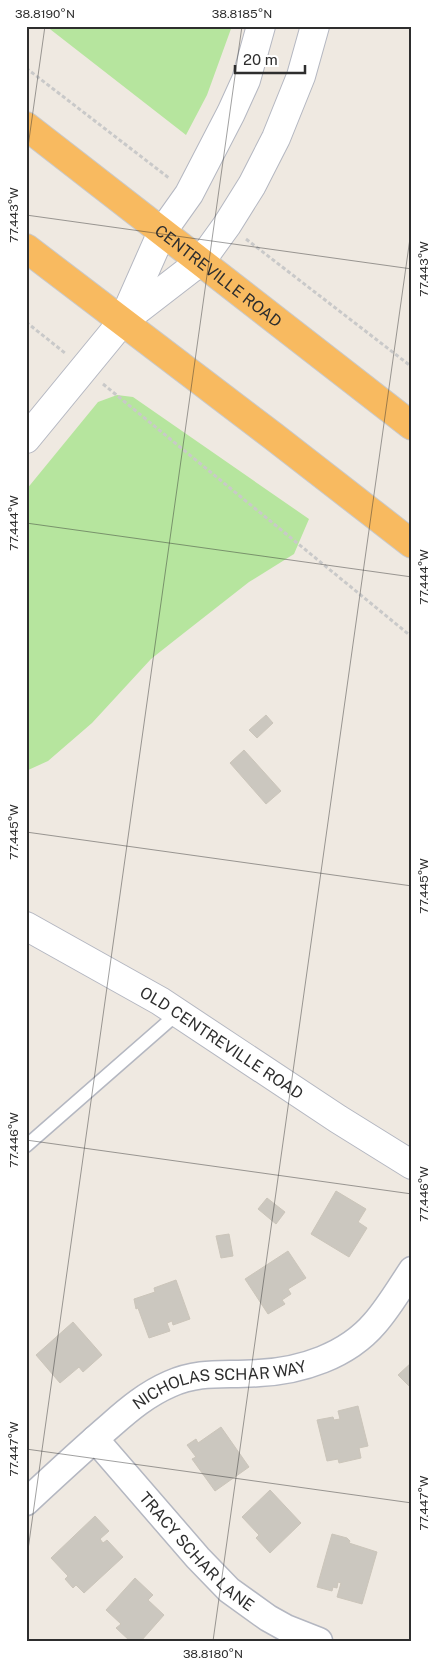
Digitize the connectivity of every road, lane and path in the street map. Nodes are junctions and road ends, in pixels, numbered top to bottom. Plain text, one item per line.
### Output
1 (261, 26) edge
2 (315, 26) edge
3 (26, 68) edge
4 (26, 126) edge
5 (166, 175) dead end
6 (162, 232) junction
7 (249, 242) dead end
8 (26, 248) edge
9 (201, 261) junction
10 (26, 322) edge
11 (122, 322) junction
12 (412, 367) edge
13 (84, 368) junction
14 (412, 426) edge
15 (26, 439) edge
16 (412, 544) edge
17 (412, 637) edge
18 (26, 926) edge
19 (178, 1013) junction
20 (26, 1146) edge
21 (412, 1165) edge
22 (412, 1270) edge
23 (95, 1439) junction
24 (26, 1502) edge
25 (319, 1641) edge

1 - 6 street
2 - 9 street
3 - 5 path
4 - 6 highway, CENTREVILLE ROAD
6 - 9 highway, CENTREVILLE ROAD
6 - 11 street
7 - 12 path
8 - 11 highway
9 - 11 street
9 - 14 highway, CENTREVILLE ROAD
10 - 13 path
11 - 13 street
11 - 16 highway
13 - 15 street
13 - 17 path
18 - 19 street, OLD CENTREVILLE ROAD
19 - 20 lane
19 - 21 street, OLD CENTREVILLE ROAD
22 - 23 street, NICHOLAS SCHAR WAY
23 - 24 street, NICHOLAS SCHAR WAY
23 - 25 street, TRACY SCHAR LANE

